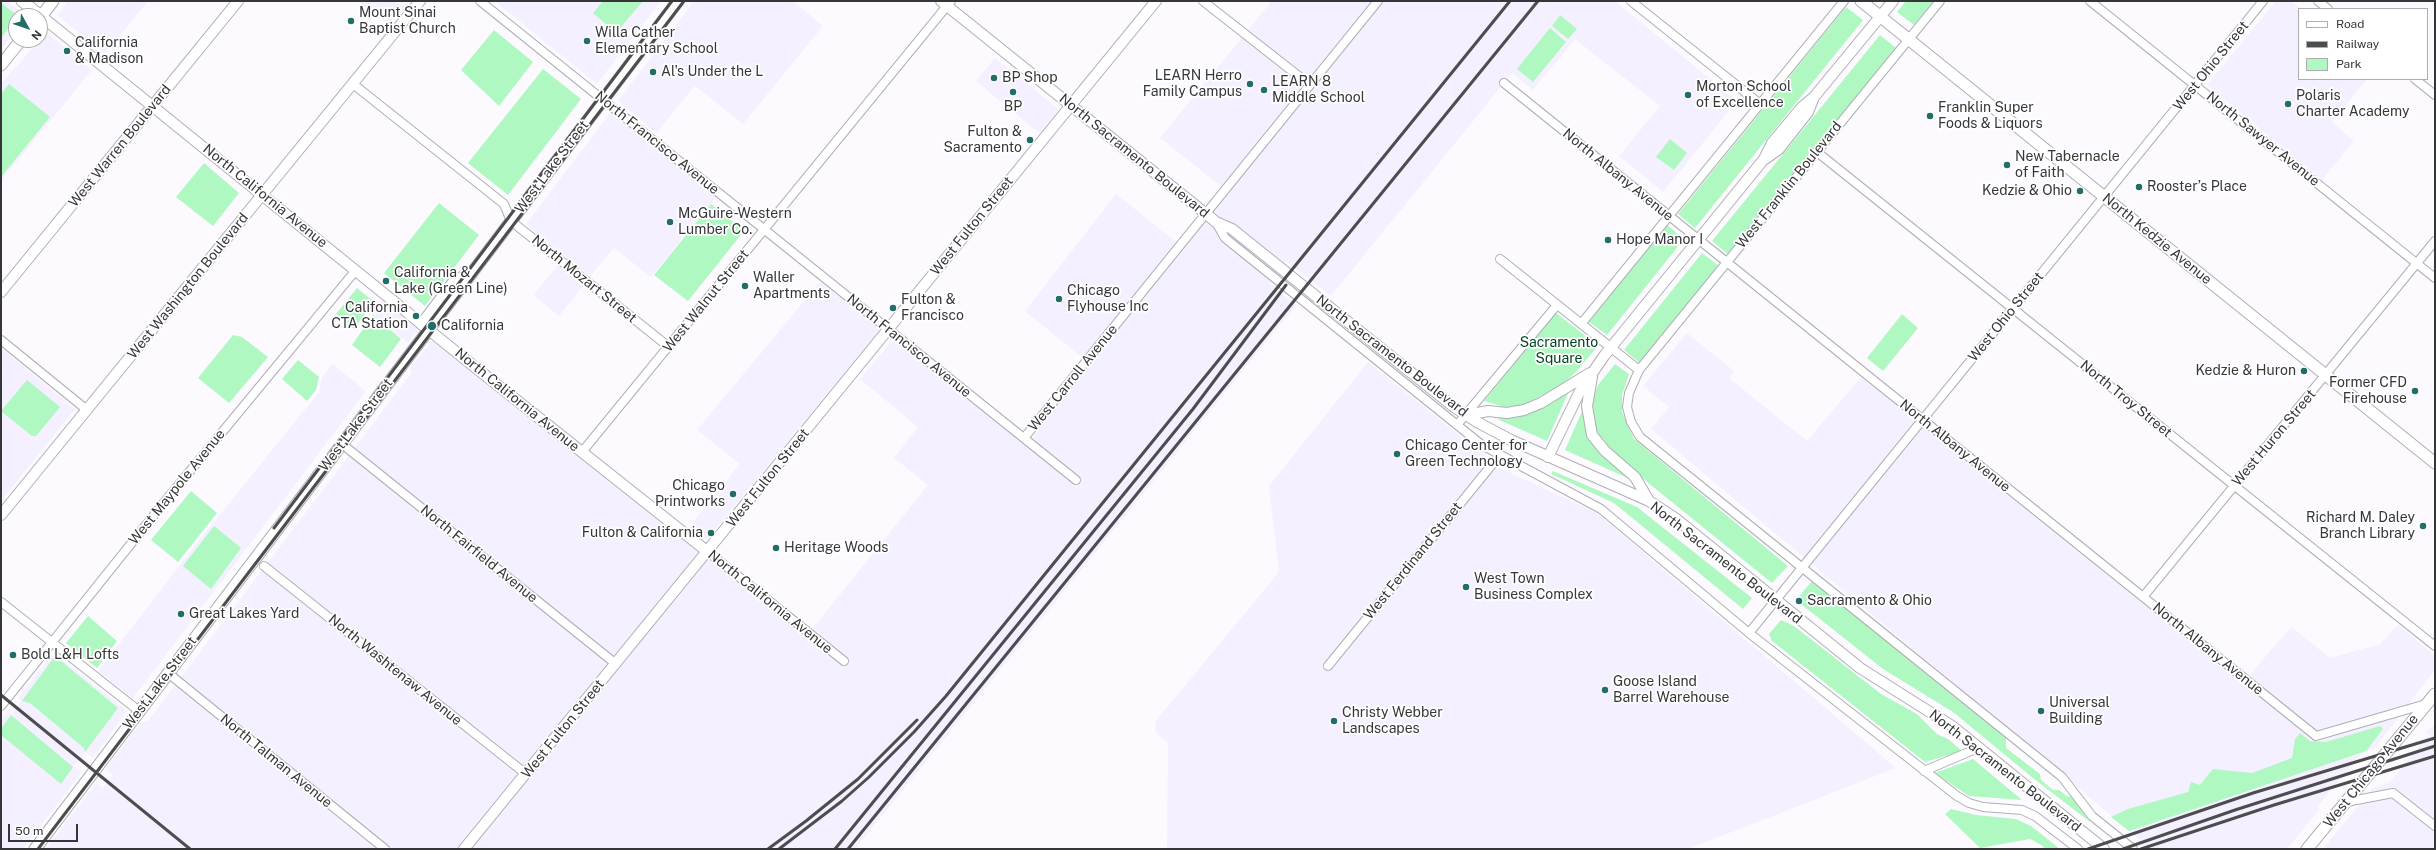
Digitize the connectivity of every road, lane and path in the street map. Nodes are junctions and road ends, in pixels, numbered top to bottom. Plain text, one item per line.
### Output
1 (22, 1) edge
2 (238, 1) edge
3 (420, 1) edge
4 (480, 1) edge
5 (678, 1) edge
6 (1156, 1) edge
7 (1203, 1) edge
8 (1378, 1) edge
9 (1631, 1) edge
10 (1844, 1) edge
11 (1860, 1) edge
12 (1893, 1) edge
13 (1940, 1) edge
14 (2090, 1) edge
15 (2263, 1) edge
16 (2318, 1) edge
17 (946, 3) edge
18 (30, 8) edge
19 (2327, 8) edge
20 (1880, 16) junction
21 (48, 23) edge
22 (1909, 40) junction
23 (15, 48) edge
24 (1, 65) edge
25 (2416, 80) edge
26 (1504, 83) dead end
27 (353, 84) junction
28 (2195, 84) junction
29 (1310, 85) junction
30 (2435, 95) edge
31 (603, 100) junction
32 (1760, 104) junction
33 (1071, 105) junction
34 (153, 106) junction
35 (1817, 152) junction
36 (263, 194) junction
37 (2104, 197) junction
38 (507, 206) junction
39 (521, 208) junction
40 (1206, 214) junction
41 (1669, 216) junction
42 (511, 220) junction
43 (1216, 222) junction
44 (764, 229) junction
45 (1698, 240) junction
46 (2435, 241) edge
47 (1500, 259) dead end
48 (1726, 263) junction
49 (2417, 263) junction
50 (356, 270) junction
51 (2435, 278) edge
52 (1, 292) edge
53 (1557, 304) junction
54 (2013, 309) junction
55 (1581, 324) junction
56 (425, 326) junction
57 (889, 330) junction
58 (422, 338) junction
59 (1, 340) edge
60 (669, 347) junction
61 (1611, 347) junction
62 (412, 352) junction
63 (1593, 370) junction
64 (1638, 370) junction
65 (2326, 375) junction
66 (87, 410) junction
67 (1466, 415) junction
68 (1922, 420) junction
69 (1457, 425) junction
70 (1024, 438) junction
71 (342, 444) junction
72 (582, 452) junction
73 (1499, 456) junction
74 (1548, 457) junction
75 (2435, 463) edge
76 (1076, 480) dead end
77 (2234, 486) junction
78 (1649, 502) junction
79 (1, 516) edge
80 (708, 552) junction
81 (255, 559) junction
82 (1802, 568) junction
83 (2143, 597) junction
84 (1775, 600) junction
85 (1, 602) edge
86 (1749, 632) junction
87 (50, 642) junction
88 (2435, 646) edge
89 (844, 661) dead end
90 (616, 664) junction
91 (1328, 666) dead end
92 (168, 673) junction
93 (2435, 694) edge
94 (2426, 704) junction
95 (1, 706) edge
96 (138, 711) junction
97 (1978, 748) junction
98 (1924, 771) junction
99 (526, 774) junction
100 (2346, 802) junction
101 (2435, 826) edge
102 (35, 849) edge
103 (385, 849) edge
104 (464, 849) edge
105 (2078, 849) edge
106 (2104, 849) edge
107 (2133, 849) edge
108 (2307, 849) edge

1 - 18 main road
2 - 34 street, West Warren Boulevard
3 - 27 street, West Washington Boulevard
4 - 31 street, North Francisco Avenue
5 - 31 main road, West Lake Street
6 - 33 street, West Fulton Street
7 - 29 street
8 - 29 street, West Carroll Avenue
9 - 32 street
10 - 32 street
11 - 20 main road, North Kedzie Avenue
12 - 20 street
13 - 22 street, West Franklin Boulevard
14 - 28 street, North Sawyer Avenue
15 - 28 street, West Ohio Street
16 - 19 street
17 - 33 street, North Sacramento Boulevard
17 - 44 street, West Walnut Street
20 - 22 main road, North Kedzie Avenue
20 - 45 street
21 - 34 street, North California Avenue
22 - 35 street, West Franklin Boulevard
22 - 37 main road, North Kedzie Avenue
23 - 24 main road
25 - 30 street
26 - 41 street, North Albany Avenue
27 - 36 street, West Washington Boulevard
27 - 38 street
28 - 37 street, West Ohio Street
28 - 49 street, North Sawyer Avenue
29 - 40 street, West Carroll Avenue
31 - 39 main road, West Lake Street
31 - 44 street, North Francisco Avenue
32 - 41 street
33 - 40 street, North Sacramento Boulevard
33 - 57 street, West Fulton Street
34 - 36 street, North California Avenue
34 - 52 street, West Warren Boulevard
35 - 48 street, West Franklin Boulevard
35 - 54 street, North Troy Street
36 - 50 street, North California Avenue
36 - 66 street, West Washington Boulevard
37 - 54 street, West Ohio Street
37 - 65 main road, North Kedzie Avenue
38 - 39 street
38 - 42 street
39 - 42 main road, West Lake Street
40 - 43 street, North Sacramento Boulevard
40 - 70 street, West Carroll Avenue
41 - 45 street, North Albany Avenue
41 - 55 street
42 - 56 main road, West Lake Street
42 - 60 street, North Mozart Street
43 - 67 street, North Sacramento Boulevard
43 - 69 street, North Sacramento Boulevard
44 - 57 street, North Francisco Avenue
44 - 60 street, West Walnut Street
45 - 48 street, North Albany Avenue
45 - 61 street
46 - 49 street, West Huron Street
47 - 53 street
48 - 64 street, West Franklin Boulevard
48 - 68 street, North Albany Avenue
49 - 51 street, North Sawyer Avenue
49 - 65 street, West Huron Street
50 - 56 street, North California Avenue
50 - 87 street, West Maypole Avenue
53 - 55 street
53 - 67 street
54 - 68 street, West Ohio Street
54 - 77 street, North Troy Street
55 - 61 street
56 - 58 main road, West Lake Street
56 - 58 main road
56 - 62 main road
56 - 72 street, North California Avenue
57 - 70 street, North Francisco Avenue
57 - 80 street, West Fulton Street
58 - 62 main road, West Lake Street
59 - 66 street
60 - 72 street, West Walnut Street
61 - 63 street
61 - 64 street
62 - 71 main road, West Lake Street
63 - 67 street
63 - 74 street
63 - 78 street
64 - 82 street, North Sacramento Boulevard
65 - 75 main road, North Kedzie Avenue
65 - 77 street, West Huron Street
66 - 79 street, West Washington Boulevard
67 - 69 street
67 - 74 street, North Sacramento Boulevard
68 - 82 street, West Ohio Street
68 - 83 street, North Albany Avenue
69 - 73 street, North Sacramento Boulevard
70 - 76 street, North Francisco Avenue
71 - 81 main road, West Lake Street
71 - 90 street, North Fairfield Avenue
72 - 80 street, North California Avenue
73 - 86 street, North Sacramento Boulevard
73 - 91 street, West Ferdinand Street
74 - 78 street, North Sacramento Boulevard
77 - 83 street, West Huron Street
77 - 88 street, North Troy Street
78 - 84 street, North Sacramento Boulevard
80 - 89 street, North California Avenue
80 - 90 street, West Fulton Street
81 - 92 main road, West Lake Street
81 - 99 street, North Washtenaw Avenue
82 - 84 street, West Ohio Street
82 - 107 street, North Sacramento Boulevard
83 - 94 street, North Albany Avenue
84 - 86 street, West Ohio Street
84 - 97 street, North Sacramento Boulevard
85 - 87 street
86 - 98 street, North Sacramento Boulevard
87 - 95 street, West Maypole Avenue
87 - 96 street
90 - 99 street, West Fulton Street
92 - 96 main road, West Lake Street
92 - 103 street, North Talman Avenue
93 - 94 main road, West Chicago Avenue
94 - 100 main road, West Chicago Avenue
96 - 102 main road, West Lake Street
97 - 98 street
97 - 106 street, North Sacramento Boulevard
98 - 105 street, North Sacramento Boulevard
99 - 104 street, West Fulton Street
100 - 101 street
100 - 108 main road, West Chicago Avenue

